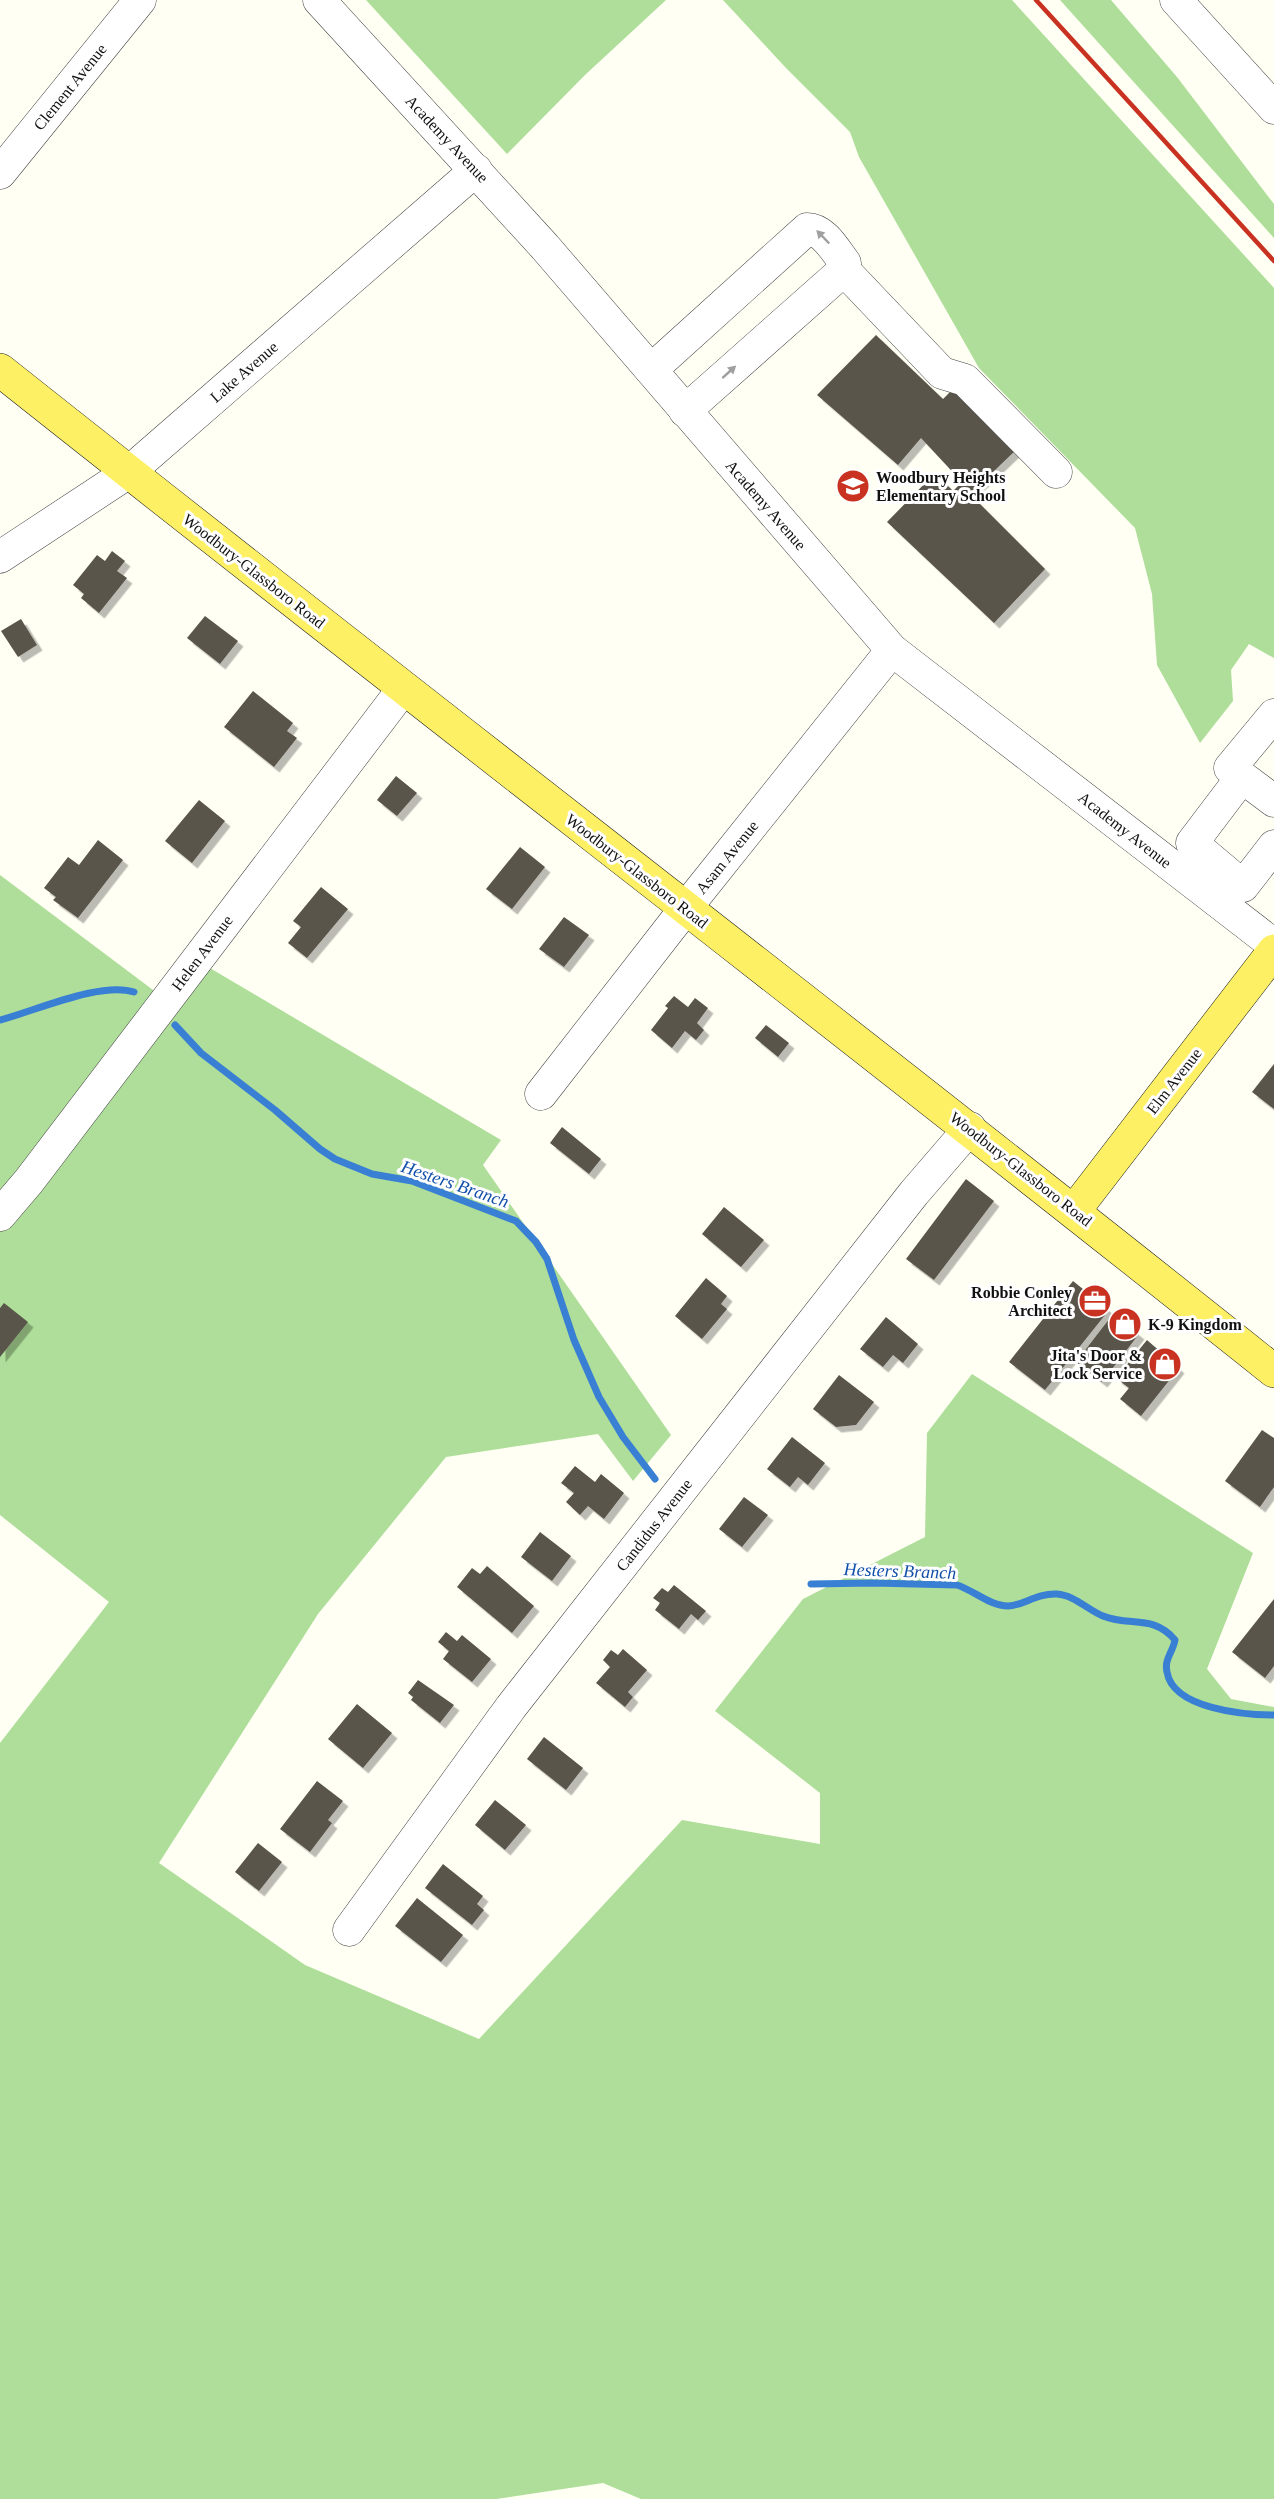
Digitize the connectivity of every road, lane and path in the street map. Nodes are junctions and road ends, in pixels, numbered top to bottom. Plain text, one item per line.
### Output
1 (140, 0) edge
2 (319, 0) edge
3 (1180, 1) edge
4 (1274, 108) edge
5 (476, 170) junction
6 (0, 173) edge
7 (844, 270) junction
8 (0, 370) edge
9 (651, 370) junction
10 (685, 411) junction
11 (129, 472) junction
12 (1056, 472) dead end
13 (0, 558) edge
14 (892, 650) junction
15 (403, 688) junction
16 (1274, 715) edge
17 (1242, 777) junction
18 (1274, 801) edge
19 (1274, 846) edge
20 (685, 909) junction
21 (1274, 945) edge
22 (1274, 951) edge
23 (541, 1094) dead end
24 (970, 1128) junction
25 (1074, 1211) junction
26 (0, 1215) edge
27 (1274, 1371) edge
28 (349, 1930) dead end

1 - 6 street, Clement Avenue
2 - 5 street, Academy Avenue
3 - 4 street
5 - 9 street, Academy Avenue
5 - 11 street, Lake Avenue
7 -> 9 street
10 -> 7 street
7 - 12 street
8 - 11 main road, Woodbury-Glassboro Road
9 - 10 street, Academy Avenue
10 - 14 street, Academy Avenue
11 - 13 street, Lake Avenue
11 - 15 main road, Woodbury-Glassboro Road
14 - 20 street, Asam Avenue
14 - 21 street, Academy Avenue
15 - 20 main road, Woodbury-Glassboro Road
15 - 26 street, Helen Avenue
16 - 17 street
17 - 18 street
17 - 19 street
20 - 23 street, Asam Avenue
20 - 24 main road, Woodbury-Glassboro Road
22 - 25 main road, Elm Avenue
24 - 25 main road, Woodbury-Glassboro Road
24 - 28 street, Candidus Avenue
25 - 27 main road, Woodbury-Glassboro Road

